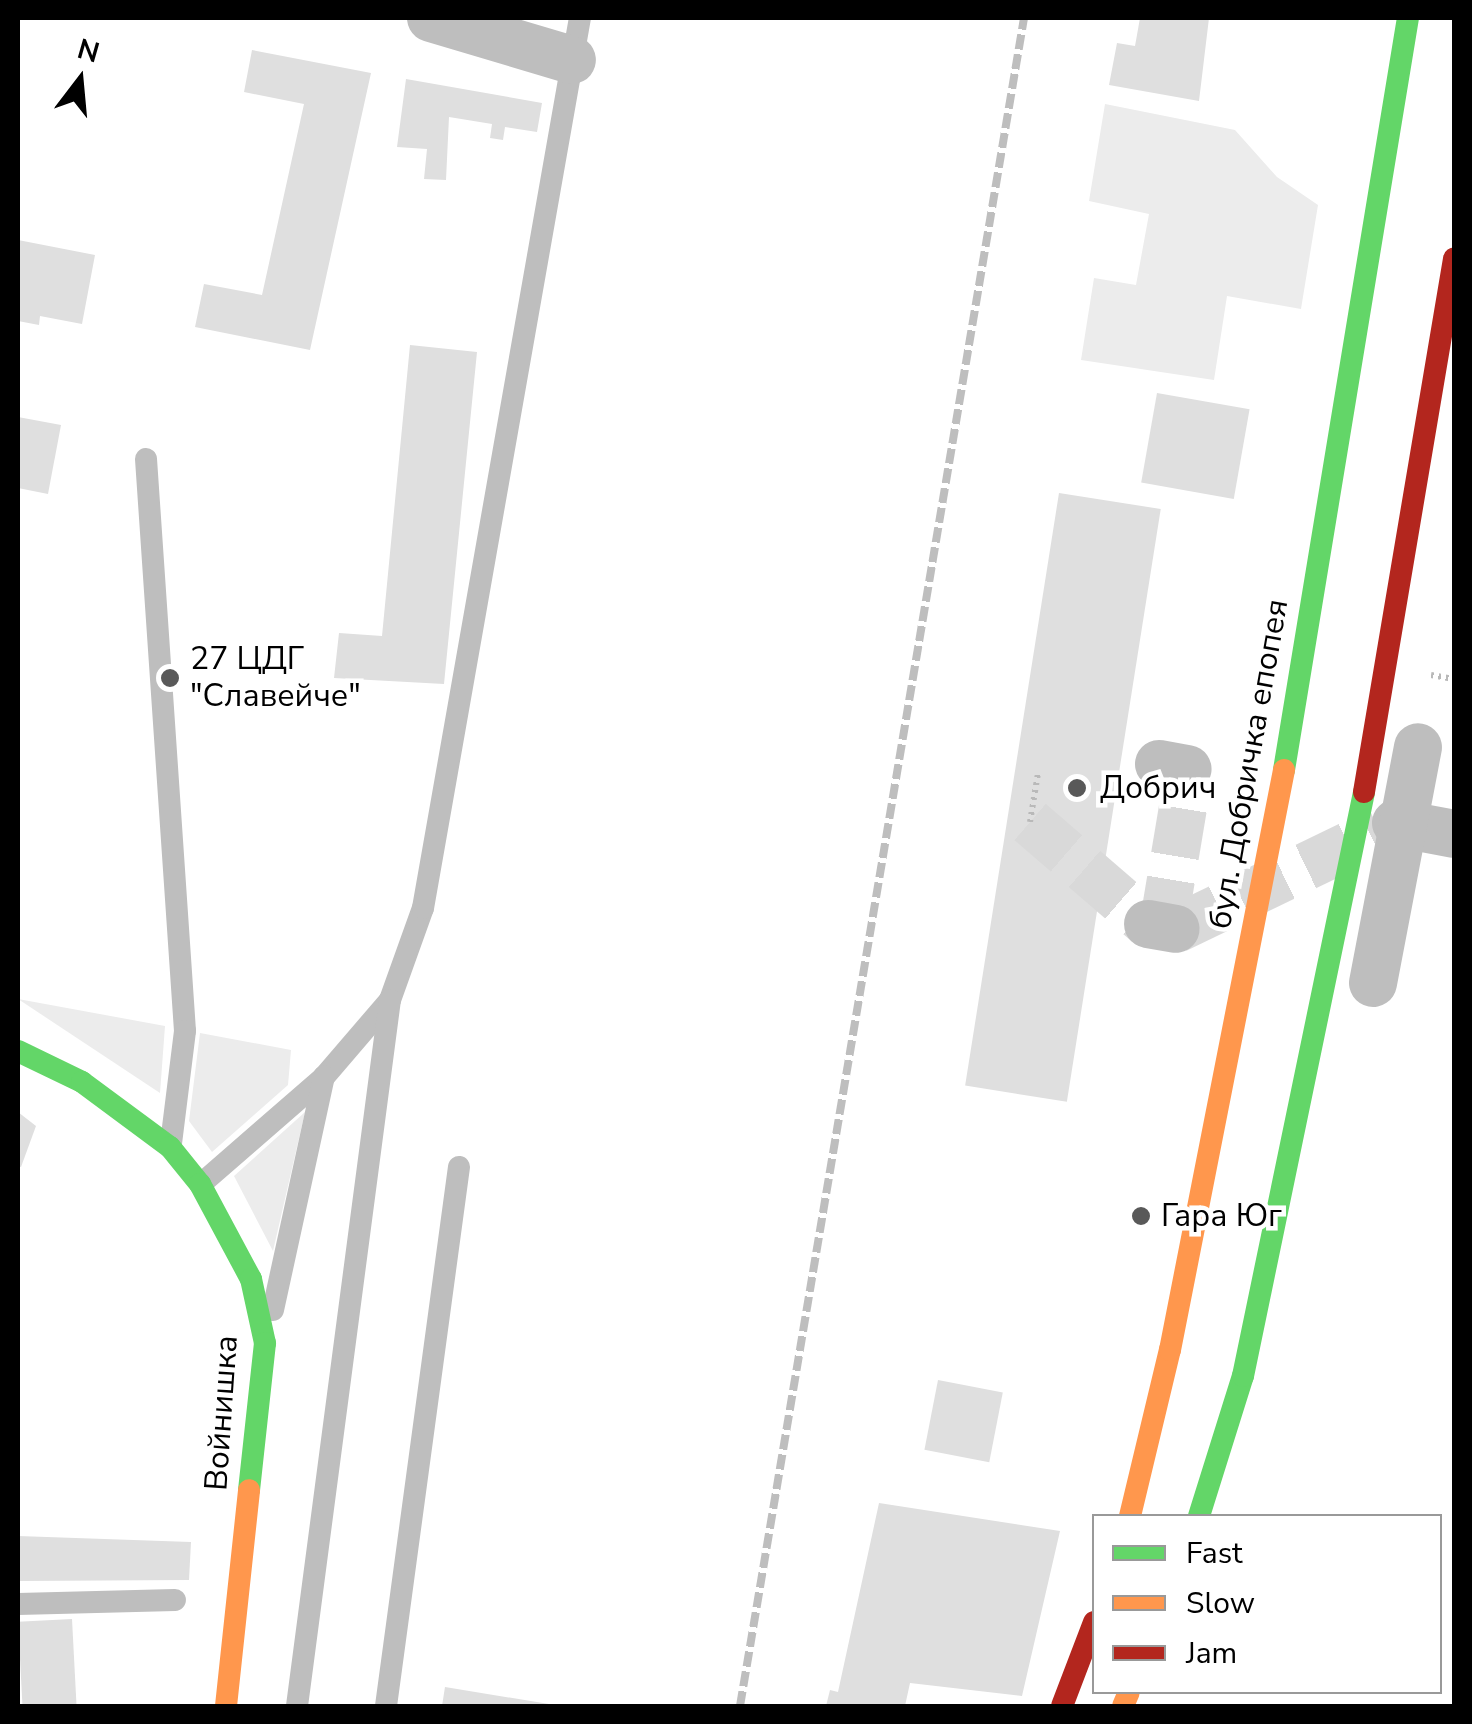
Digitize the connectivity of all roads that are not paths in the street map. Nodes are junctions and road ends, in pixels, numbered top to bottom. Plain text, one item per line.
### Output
1 (431, 18) edge
2 (1408, 18) edge
3 (576, 39) edge
4 (1454, 259) edge
5 (146, 459) dead end
6 (1418, 746) dead end
7 (1400, 824) junction
8 (1454, 834) edge
9 (1373, 983) dead end
10 (390, 1000) junction
11 (18, 1052) edge
12 (324, 1077) junction
13 (170, 1148) junction
14 (459, 1167) dead end
15 (200, 1184) junction
16 (266, 1343) junction
17 (1130, 1514) edge
18 (1200, 1514) edge
19 (176, 1600) dead end
20 (18, 1604) edge
21 (1092, 1627) edge
22 (226, 1706) edge
23 (297, 1706) edge
24 (386, 1706) edge
25 (1062, 1706) edge

1 - 3 street
2 - 17 main road, бул. Добричка епопея
3 - 10 lane
4 - 18 main road
5 - 13 lane
6 - 7 street
7 - 8 street
7 - 9 street
10 - 12 lane
10 - 23 lane
11 - 13 main road, Войнишка
12 - 15 lane
12 - 16 lane
13 - 15 main road, Войнишка
14 - 24 lane
15 - 16 main road, Войнишка
16 - 22 main road, Войнишка
19 - 20 lane
21 - 25 main road

